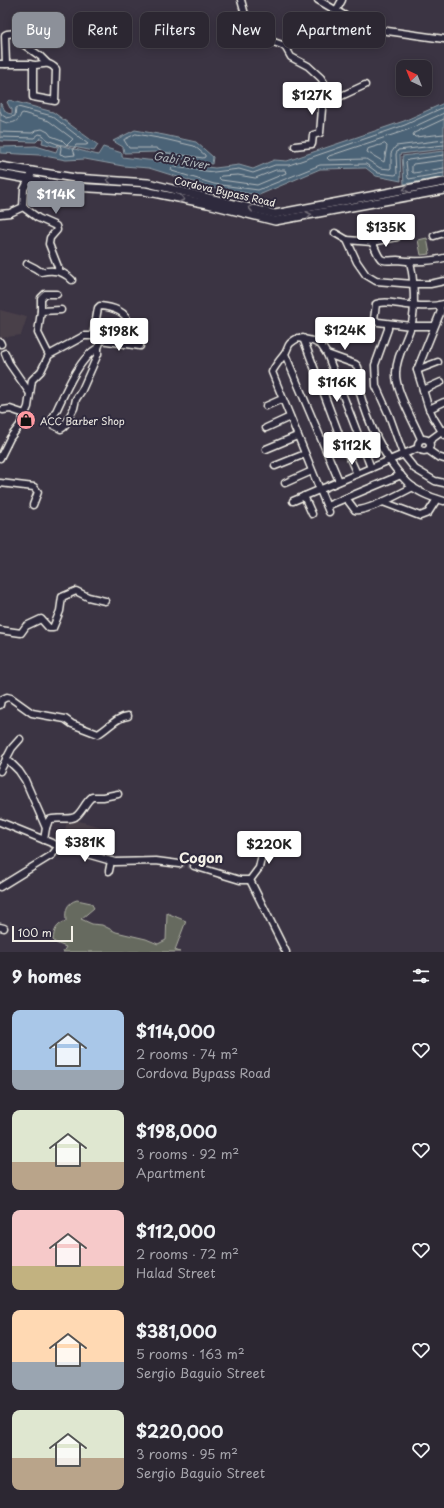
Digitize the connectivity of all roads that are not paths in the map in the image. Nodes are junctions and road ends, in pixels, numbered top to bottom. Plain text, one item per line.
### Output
1 (241, 0) edge
2 (318, 0) edge
3 (342, 0) edge
4 (336, 11) junction
5 (444, 39) edge
6 (3, 64) edge
7 (47, 64) junction
8 (33, 66) junction
9 (365, 86) dead end
10 (322, 99) junction
11 (295, 146) dead end
12 (0, 166) edge
13 (32, 171) junction
14 (0, 174) edge
15 (28, 180) junction
16 (444, 182) edge
17 (434, 188) junction
18 (444, 190) edge
19 (23, 207) junction
20 (0, 214) edge
21 (444, 233) edge
22 (335, 234) dead end
23 (434, 236) dead end
24 (397, 237) dead end
25 (347, 240) junction
26 (372, 242) junction
27 (444, 258) edge
28 (410, 262) junction
29 (27, 264) dead end
30 (60, 272) junction
31 (72, 280) dead end
32 (444, 282) edge
33 (413, 284) junction
34 (57, 294) dead end
35 (442, 304) edge
36 (414, 306) junction
37 (61, 310) dead end
38 (41, 311) junction
39 (388, 324) junction
40 (411, 326) junction
41 (434, 326) junction
42 (93, 336) junction
43 (303, 338) junction
44 (101, 340) junction
45 (124, 344) junction
46 (140, 346) dead end
47 (98, 348) junction
48 (5, 353) dead end
49 (285, 354) junction
50 (327, 354) junction
51 (49, 355) junction
52 (438, 362) dead end
53 (417, 370) junction
54 (337, 376) junction
55 (357, 381) junction
56 (441, 382) dead end
57 (423, 390) junction
58 (29, 392) junction
59 (282, 399) junction
60 (444, 402) edge
61 (266, 406) dead end
62 (429, 409) junction
63 (3, 410) dead end
64 (25, 414) junction
65 (290, 418) junction
66 (266, 428) dead end
67 (443, 432) edge
68 (297, 436) junction
69 (421, 439) junction
70 (429, 441) junction
71 (418, 448) junction
72 (266, 449) dead end
73 (428, 450) junction
74 (305, 454) junction
75 (403, 454) junction
76 (0, 458) edge
77 (444, 459) edge
78 (389, 461) junction
79 (275, 466) dead end
80 (371, 468) junction
81 (312, 471) junction
82 (357, 474) junction
83 (401, 475) junction
84 (339, 482) junction
85 (285, 483) dead end
86 (444, 483) edge
87 (0, 484) edge
88 (414, 487) junction
89 (320, 490) junction
90 (304, 496) junction
91 (346, 498) junction
92 (437, 499) junction
93 (293, 501) dead end
94 (444, 501) edge
95 (384, 502) junction
96 (33, 505) dead end
97 (312, 514) dead end
98 (105, 602) dead end
99 (0, 630) edge
100 (0, 705) edge
101 (128, 716) dead end
102 (20, 739) dead end
103 (6, 758) junction
104 (0, 771) edge
105 (118, 794) dead end
106 (0, 822) edge
107 (46, 828) junction
108 (44, 840) junction
109 (265, 841) dead end
110 (59, 846) junction
111 (111, 861) junction
112 (179, 864) tunnel mouth
113 (194, 866) tunnel mouth
114 (109, 871) dead end
115 (250, 880) junction
116 (0, 887) edge
117 (286, 952) edge

1 - 10 street
2 - 4 street
3 - 4 street
4 - 5 street
6 - 7 street
6 - 8 street
7 - 8 street
7 - 8 street
9 - 10 street
10 - 11 street
12 - 13 main road, Cordova Bypass Road
13 - 15 street
17 -> 13 main road, Cordova Bypass Road
14 - 15 main road, Cordova Bypass Road
15 -> 17 main road, Cordova Bypass Road
15 - 19 street
16 - 17 main road, Cordova Bypass Road
17 - 18 main road, Cordova Bypass Road
19 - 20 street
19 - 30 street
21 - 23 street
22 - 25 street
24 - 26 street
25 - 26 street
25 - 33 street
26 - 28 street
27 - 28 street
28 - 33 street
29 - 30 street
30 - 31 street
32 - 33 street
33 - 36 street
34 - 38 street
35 - 36 street
35 - 41 street
36 - 39 street
36 - 40 street
37 - 38 street
38 - 51 street
39 - 40 street
39 - 75 street
40 - 41 street
40 - 69 street
41 - 53 street
42 - 44 street
42 - 45 street
42 - 51 street
43 - 49 street
43 - 50 street
43 - 82 street
44 - 45 street
44 - 47 street
45 - 46 street
47 - 47 street
48 - 58 street
49 - 59 street
49 - 84 street
50 - 54 street
50 - 55 street
51 - 58 street
52 - 53 street
53 - 57 street
54 - 55 street
54 - 80 street
55 - 78 street
56 - 57 street
57 - 62 street
58 - 64 street
59 - 61 street
59 - 65 street
60 - 62 street
62 - 67 street
63 - 64 street
64 - 76 street
65 - 66 street
65 - 68 street
67 - 70 street
68 - 72 street
68 - 74 street
69 - 70 street
69 - 71 street
70 - 73 street
71 - 73 street
71 - 75 street
73 - 77 street
74 - 79 street
74 - 81 street
75 - 78 street
75 - 86 street
78 - 80 street
78 - 83 street
80 - 82 street
81 - 85 street
81 - 89 street
82 - 84 street
83 - 88 street
83 - 91 street
84 - 89 street
87 - 96 street
88 - 92 street
88 - 95 street
89 - 90 street
89 - 91 street
90 - 93 street
90 - 97 street
91 - 95 street
92 - 94 street
92 - 95 street
98 - 99 street
100 - 101 street
102 - 103 street
103 - 104 street
103 - 107 street
105 - 107 street
106 - 108 street
107 - 108 street
108 - 110 street
109 - 115 street
110 - 111 street
110 - 116 street
111 - 112 street
111 - 114 street
113 - 115 street
115 - 117 street

